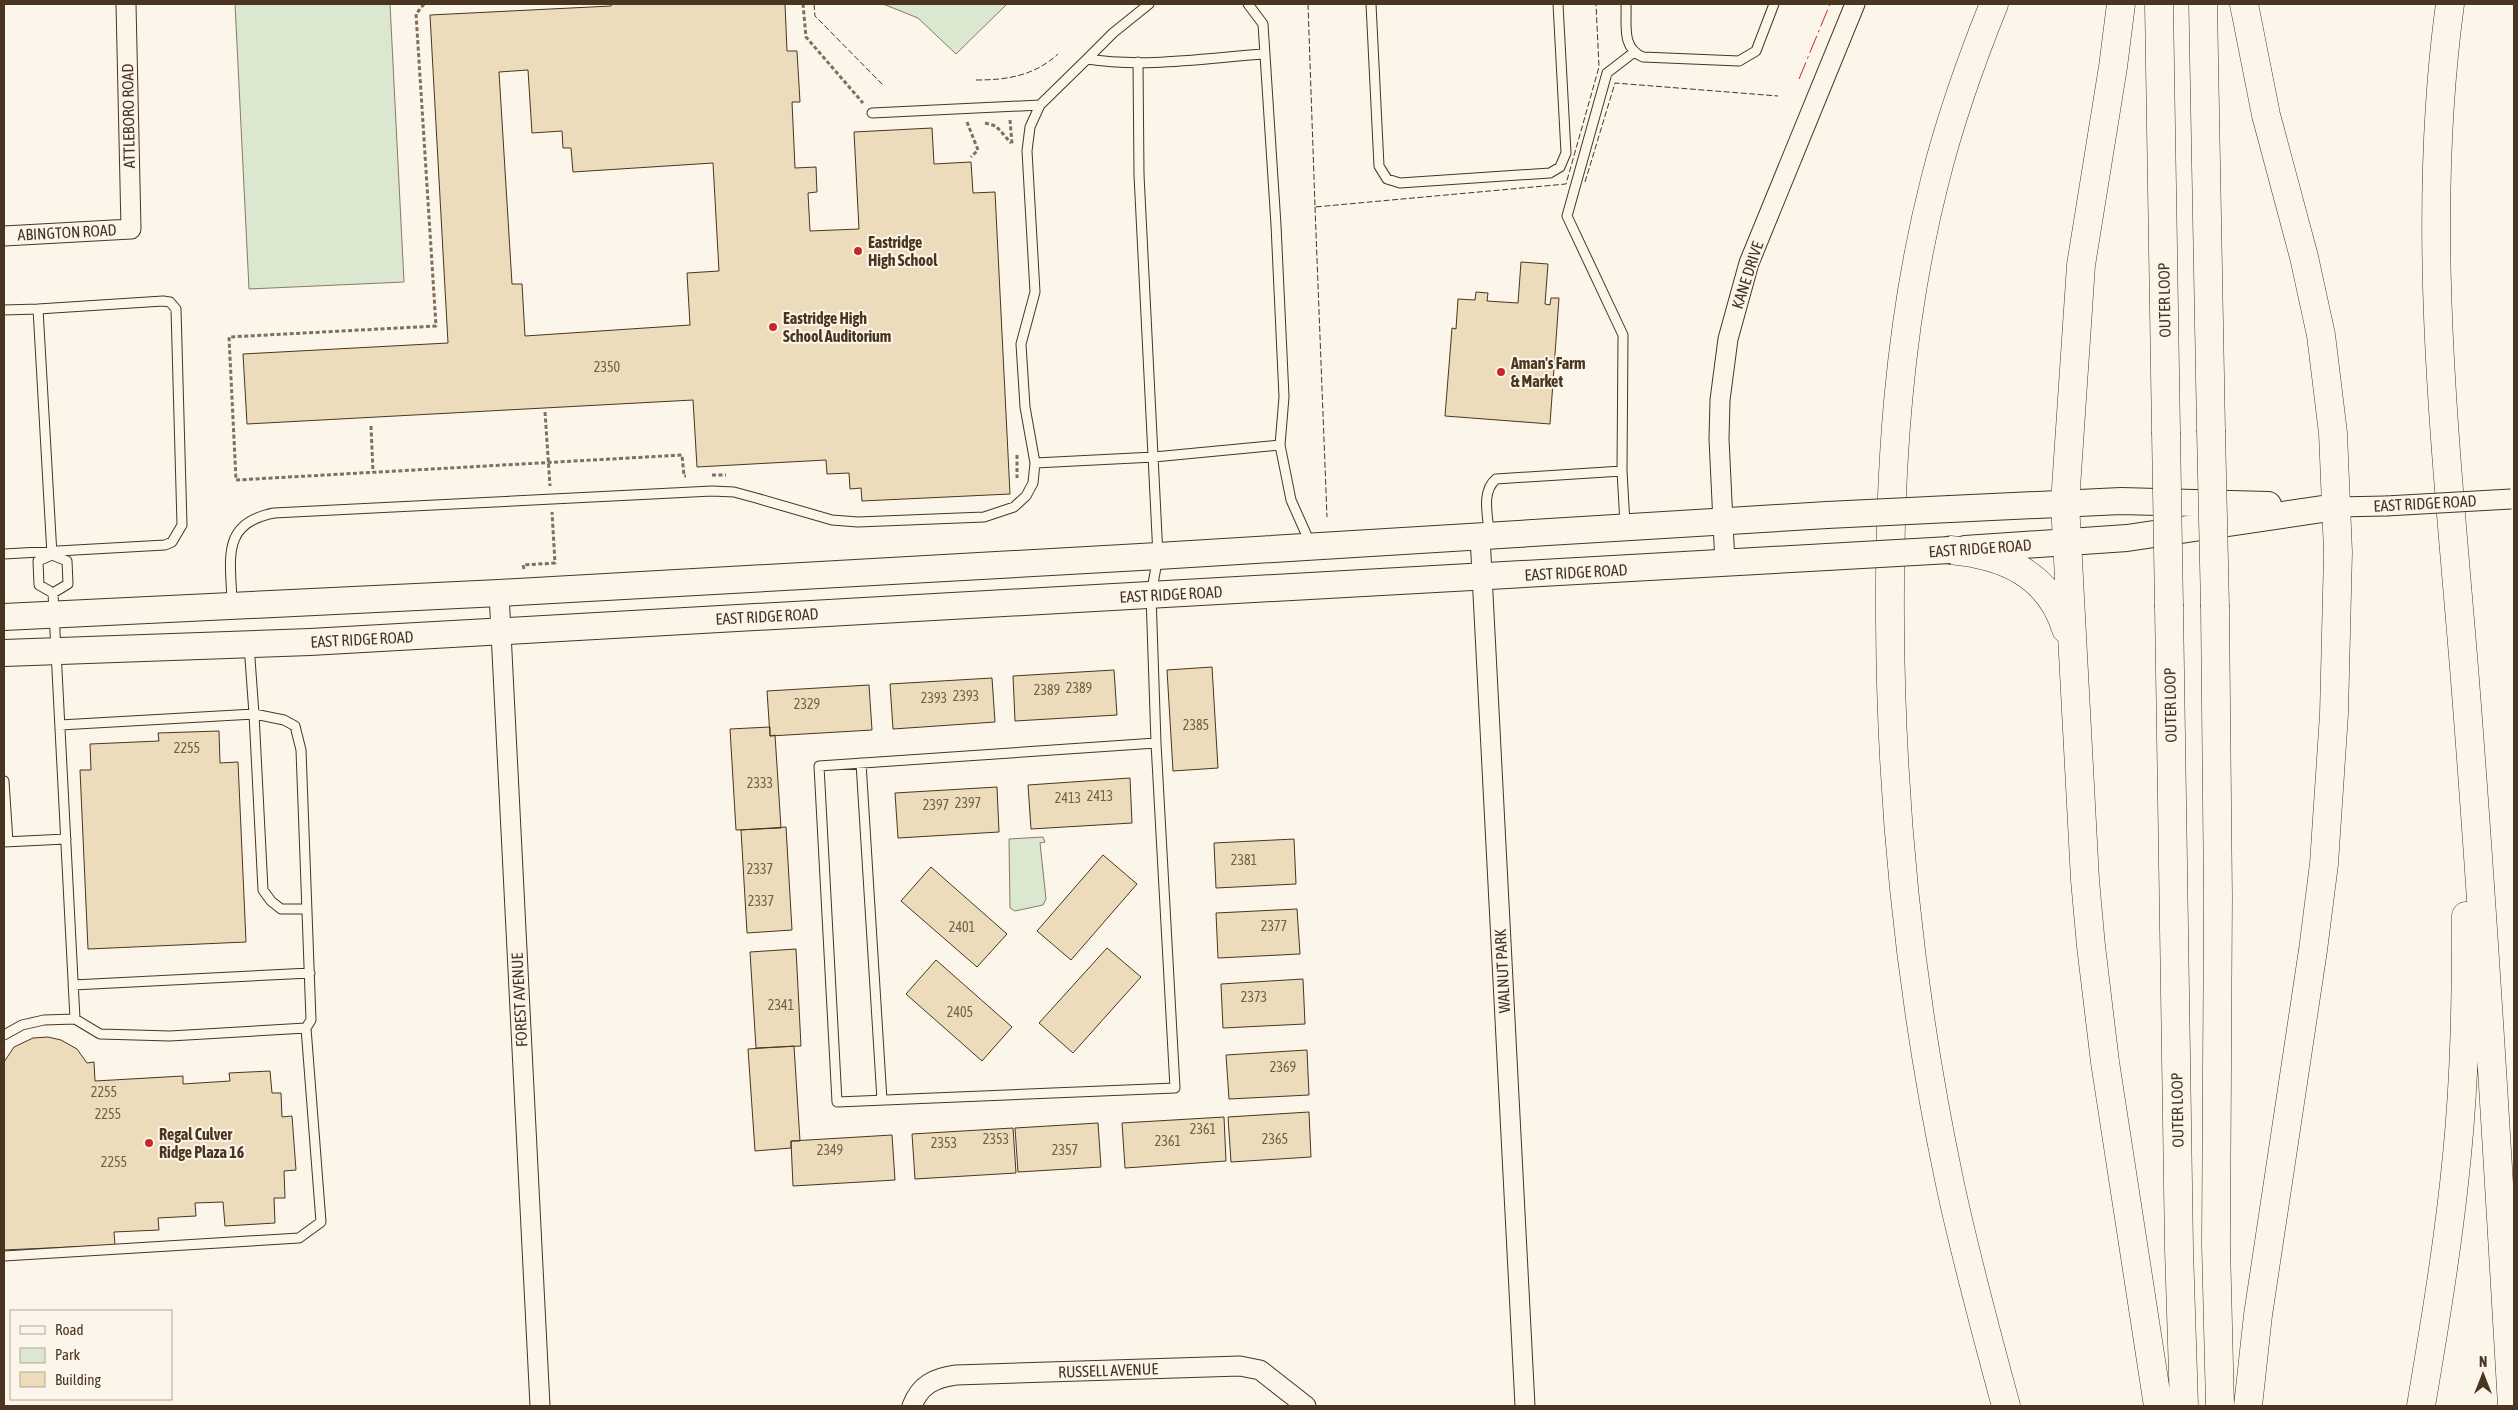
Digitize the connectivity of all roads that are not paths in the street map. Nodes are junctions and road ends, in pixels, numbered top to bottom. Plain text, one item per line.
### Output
1 (126, 4) edge
2 (1149, 4) edge
3 (1248, 4) edge
4 (1371, 4) edge
5 (1558, 4) edge
6 (1626, 4) edge
7 (1774, 4) edge
8 (1855, 4) edge
9 (1994, 4) edge
10 (2120, 4) edge
11 (2159, 4) edge
12 (2203, 4) edge
13 (2244, 4) edge
14 (2450, 4) edge
15 (1633, 53) junction
16 (1264, 54) junction
17 (1087, 59) junction
18 (1138, 62) junction
19 (1040, 105) junction
20 (872, 113) road end
21 (131, 229) joint
22 (4, 236) edge
23 (38, 309) junction
24 (4, 310) edge
25 (1280, 445) junction
26 (1154, 457) junction
27 (1035, 463) junction
28 (1622, 471) junction
29 (2513, 499) edge
30 (2065, 503) junction
31 (2336, 507) junction
32 (1723, 521) junction
33 (1625, 527) junction
34 (1484, 536) junction
35 (2067, 542) junction
36 (1316, 546) junction
37 (1950, 550) junction
38 (52, 553) junction
39 (4, 554) edge
40 (1158, 556) junction
41 (1725, 564) junction
42 (1482, 577) junction
43 (499, 593) junction
44 (1151, 595) junction
45 (53, 603) junction
46 (233, 606) junction
47 (4, 617) edge
48 (501, 631) junction
49 (249, 644) junction
50 (57, 651) junction
51 (4, 653) edge
52 (2072, 658) junction
53 (254, 714) junction
54 (60, 726) junction
55 (2469, 734) junction
56 (1156, 744) junction
57 (861, 763) junction
58 (4, 781) edge
59 (66, 839) junction
60 (6, 842) edge
61 (307, 909) junction
62 (310, 973) junction
63 (73, 985) junction
64 (75, 1019) junction
65 (306, 1028) junction
66 (4, 1036) edge
67 (882, 1100) junction
68 (4, 1256) edge
69 (540, 1406) edge
70 (912, 1406) edge
71 (1306, 1406) edge
72 (1525, 1406) edge
73 (2006, 1406) edge
74 (2158, 1406) edge
75 (2184, 1406) edge
76 (2220, 1406) edge
77 (2248, 1406) edge
78 (2421, 1406) edge
79 (2512, 1406) edge

1 - 21 street, ATTLEBORO ROAD
2 - 17 lane
3 - 16 lane
4 - 5 lane
6 - 15 lane
7 - 15 lane
8 - 32 street, KANE DRIVE
9 - 73 highway
10 - 30 highway
11 - 75 highway, OUTER LOOP, bridge
12 - 76 highway, bridge
13 - 31 highway
14 - 55 highway
15 - 28 lane
16 - 18 lane
16 - 25 lane
17 - 18 lane
17 - 19 lane
18 - 26 lane
19 - 20 lane
19 - 27 lane
21 - 22 street, ABINGTON ROAD
23 - 24 lane
23 - 38 lane
23 - 38 lane
25 - 26 lane
25 - 36 lane
26 - 27 lane
26 - 40 lane
27 - 46 lane
28 - 33 lane
28 - 34 lane
29 - 31 street, EAST RIDGE ROAD, bridge
30 - 31 main road, EAST RIDGE ROAD
30 - 32 main road, EAST RIDGE ROAD, bridge
30 - 35 highway
31 - 35 main road, EAST RIDGE ROAD
31 - 77 highway
32 - 33 main road, EAST RIDGE ROAD
32 - 41 street, KANE DRIVE
33 - 34 main road, EAST RIDGE ROAD
34 - 36 main road, EAST RIDGE ROAD
34 - 42 street, WALNUT PARK
35 - 37 main road, EAST RIDGE ROAD
35 - 52 highway
36 - 40 main road, EAST RIDGE ROAD
37 - 41 main road, EAST RIDGE ROAD, bridge
37 - 52 highway
38 - 39 lane
38 - 45 lane
38 - 45 lane
40 - 43 main road, EAST RIDGE ROAD
40 - 44 lane
41 - 42 main road, EAST RIDGE ROAD
42 - 44 main road, EAST RIDGE ROAD
42 - 72 street, WALNUT PARK
43 - 46 main road, EAST RIDGE ROAD
43 - 48 street, FOREST AVENUE
44 - 48 main road, EAST RIDGE ROAD
44 - 56 lane
45 - 46 main road, EAST RIDGE ROAD
45 - 47 main road, EAST RIDGE ROAD
45 - 50 lane
48 - 49 main road, EAST RIDGE ROAD
48 - 69 street, FOREST AVENUE
49 - 50 main road, EAST RIDGE ROAD
49 - 53 lane
50 - 51 main road, EAST RIDGE ROAD
50 - 54 lane
52 - 74 highway
53 - 54 lane
53 - 61 lane
53 - 61 lane
54 - 59 lane
55 - 78 highway
55 - 79 highway
56 - 57 lane
56 - 67 lane
57 - 67 lane
57 - 67 lane
58 - 60 lane
59 - 60 lane
59 - 63 lane
61 - 62 lane
62 - 63 lane
62 - 65 lane
63 - 64 lane
64 - 65 lane
64 - 66 lane
65 - 68 lane
70 - 71 street, RUSSELL AVENUE

